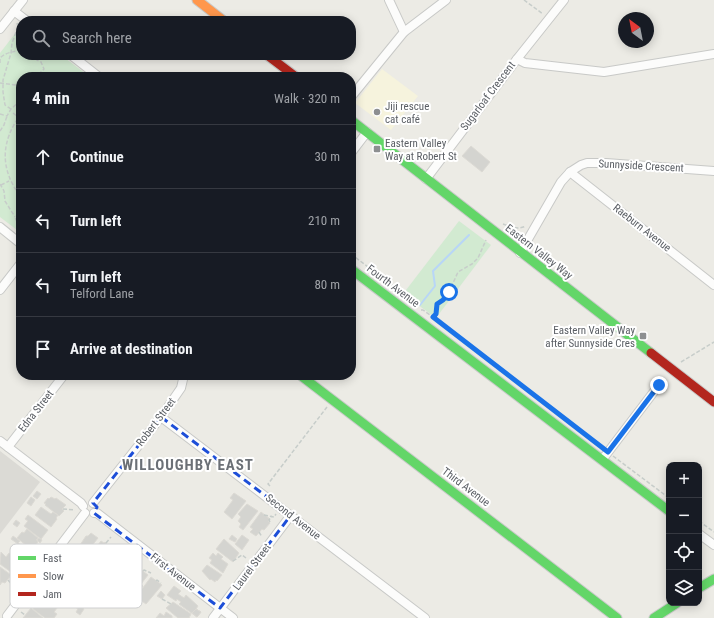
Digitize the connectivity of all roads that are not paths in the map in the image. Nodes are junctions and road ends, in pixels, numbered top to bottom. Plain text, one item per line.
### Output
1 (23, 0) edge
2 (197, 0) edge
3 (389, 0) edge
4 (446, 0) edge
5 (564, 0) edge
6 (14, 11) junction
7 (20, 16) edge
8 (218, 16) edge
9 (0, 29) edge
10 (404, 32) junction
11 (714, 54) edge
12 (517, 59) junction
13 (77, 60) edge
14 (274, 60) edge
15 (93, 72) edge
16 (289, 72) edge
17 (356, 91) edge
18 (356, 124) edge
19 (367, 132) junction
20 (356, 146) edge
21 (714, 171) edge
22 (570, 172) junction
23 (426, 179) junction
24 (0, 227) edge
25 (16, 237) edge
26 (520, 253) junction
27 (16, 269) edge
28 (356, 273) edge
29 (714, 285) edge
30 (0, 290) edge
31 (60, 380) edge
32 (183, 380) edge
33 (307, 380) edge
34 (659, 385) dead end
35 (714, 402) edge
36 (160, 417) junction
37 (0, 441) edge
38 (8, 447) junction
39 (602, 460) junction
40 (93, 503) junction
41 (666, 509) edge
42 (84, 510) junction
43 (94, 512) junction
44 (291, 515) junction
45 (702, 536) edge
46 (59, 544) edge
47 (137, 544) edge
48 (714, 545) edge
49 (142, 548) edge
50 (714, 579) edge
51 (702, 586) edge
52 (672, 606) edge
53 (12, 608) edge
54 (220, 608) junction
55 (5, 617) edge
56 (212, 618) edge
57 (233, 618) edge
58 (425, 618) edge
59 (617, 618) edge
60 (654, 618) edge

1 - 6 street
2 - 8 street
3 - 10 street
4 - 10 street
5 - 12 street
6 - 7 street
6 - 9 street
10 - 17 street
11 - 12 street, Sugarloaf Crescent
12 - 23 street, Sugarloaf Crescent
13 - 15 street
14 - 16 street
18 - 19 street, Eastern Valley Way
19 - 20 street
19 - 23 street, Eastern Valley Way
21 - 22 street, Sunnyside Crescent
22 - 26 street, Sunnyside Crescent
22 - 29 street, Raeburn Avenue
23 - 26 street, Eastern Valley Way
24 - 25 street
26 - 35 street, Eastern Valley Way
27 - 30 street
28 - 39 street, Fourth Avenue
31 - 38 street, Edna Street
32 - 36 street, Robert Street
33 - 59 street, Third Avenue
34 - 39 street
36 - 40 street, Robert Street
36 - 44 street, Second Avenue
37 - 38 street
38 - 42 street
39 - 41 street, Fourth Avenue
40 - 42 street
40 - 43 street
42 - 43 street
42 - 46 street
43 - 47 street, First Avenue
44 - 54 street, Laurel Street
44 - 58 street, Second Avenue
45 - 48 street
49 - 54 street, First Avenue
50 - 51 street
52 - 60 street
53 - 55 street
54 - 56 street, Laurel Street
54 - 57 street, First Avenue

